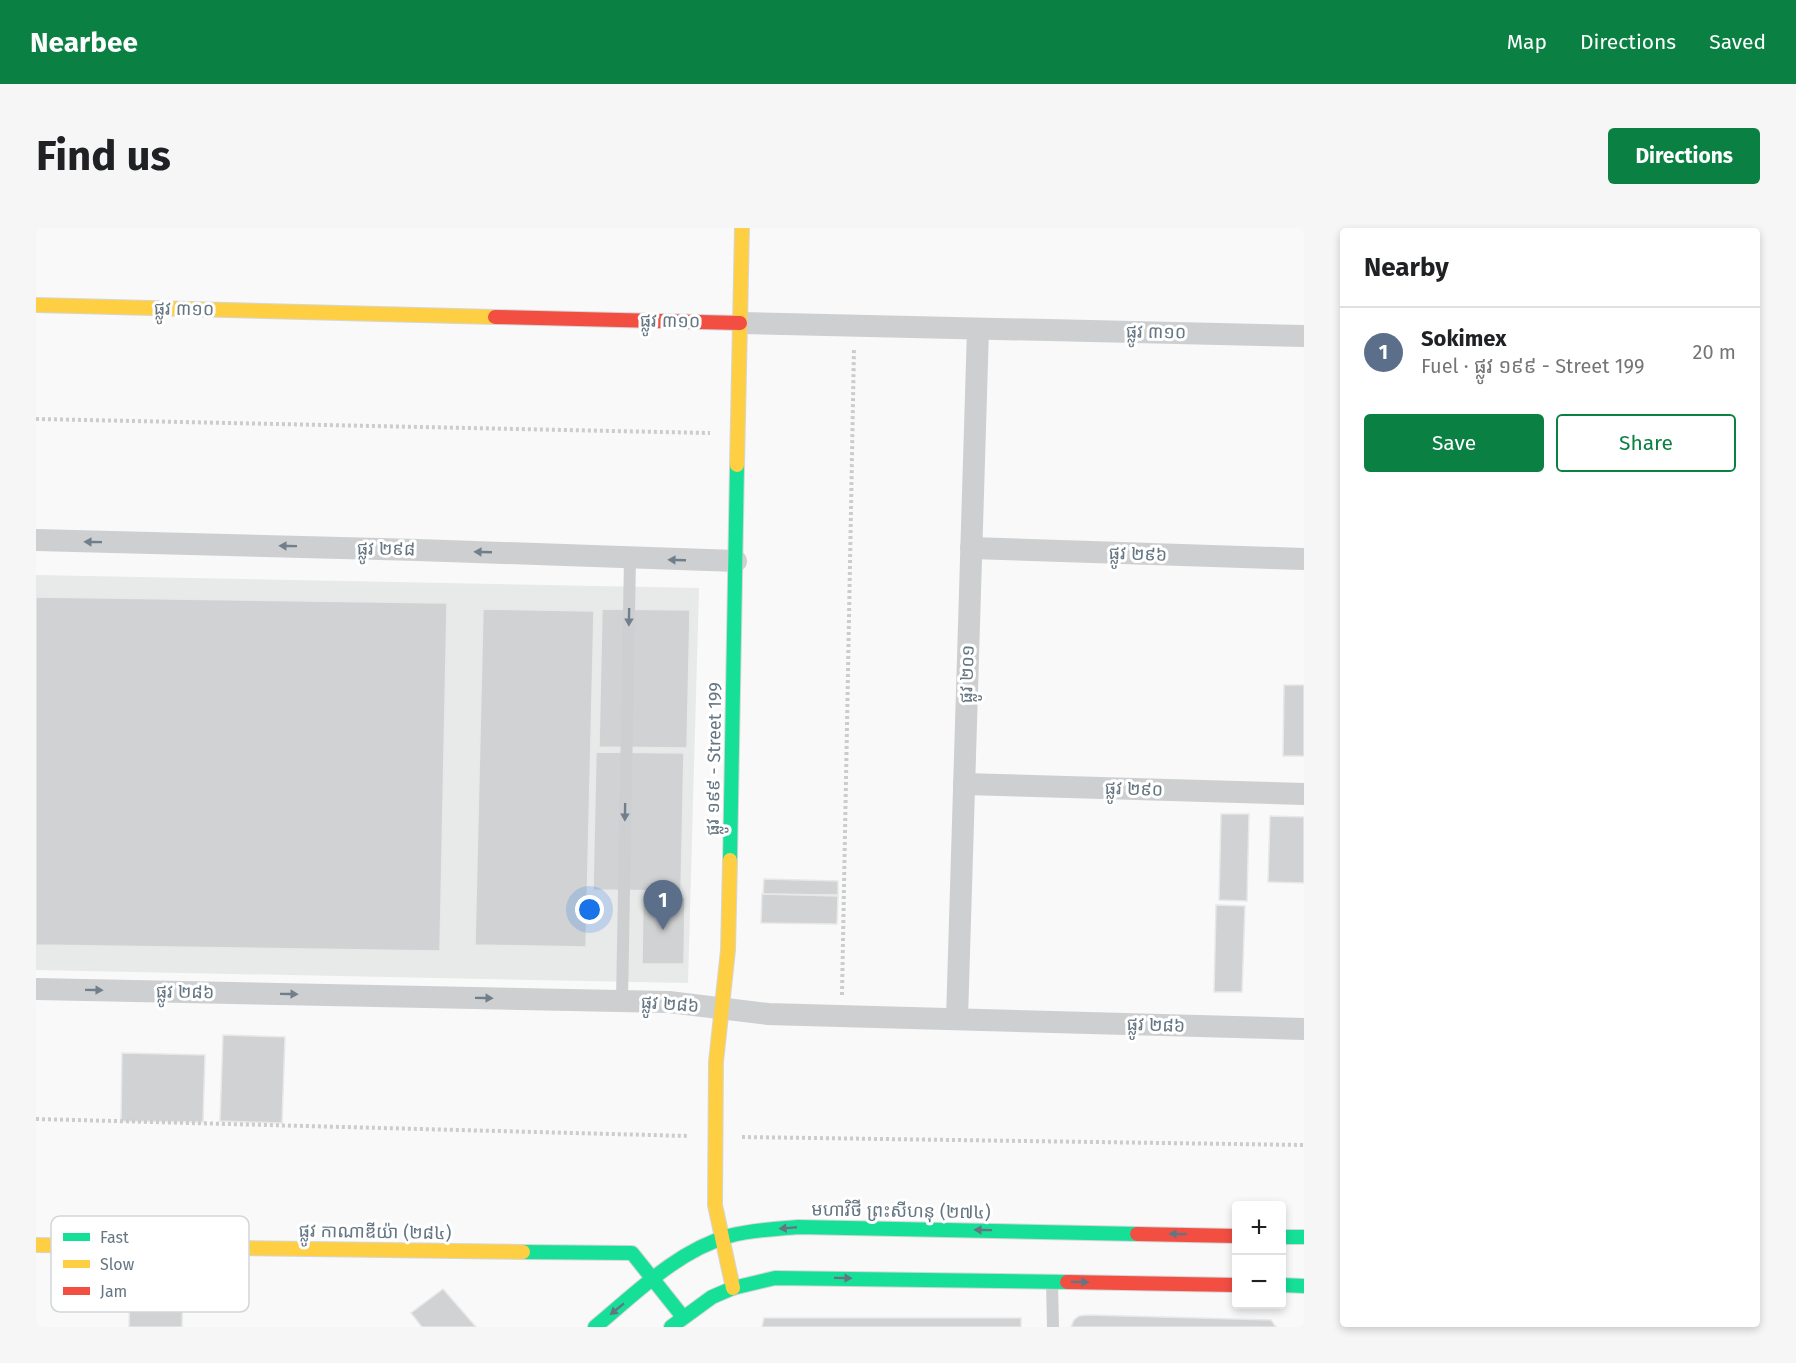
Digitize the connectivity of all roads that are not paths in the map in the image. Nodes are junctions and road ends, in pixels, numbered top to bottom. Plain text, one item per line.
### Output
1 (742, 228) edge
2 (36, 305) edge
3 (740, 323) junction
4 (978, 329) junction
5 (1304, 336) edge
6 (36, 540) edge
7 (971, 548) junction
8 (630, 558) junction
9 (1304, 559) edge
10 (736, 561) junction
11 (964, 783) junction
12 (1304, 794) edge
13 (36, 989) edge
14 (622, 1001) junction
15 (722, 1008) junction
16 (957, 1020) junction
17 (1304, 1029) edge
18 (1232, 1236) edge
19 (1286, 1237) edge
20 (1304, 1237) edge
21 (722, 1238) junction
22 (36, 1245) edge
23 (51, 1245) edge
24 (249, 1248) edge
25 (653, 1280) junction
26 (1052, 1282) junction
27 (1232, 1284) edge
28 (1286, 1285) edge
29 (1304, 1286) edge
30 (733, 1288) junction
31 (683, 1317) junction
32 (595, 1327) edge
33 (671, 1327) edge
34 (1053, 1327) edge

1 - 3 street, ផ្លូវ ១៩៩ - Street 199
2 - 3 street, ផ្លូវ ៣១០
3 - 4 street, ផ្លូវ ៣១០
3 - 10 street, ផ្លូវ ១៩៩ - Street 199
4 - 5 street, ផ្លូវ ៣១០
4 - 7 street, ផ្លូវ ២០១
8 -> 6 street, ផ្លូវ ២៩៨
7 - 9 street, ផ្លូវ ២៩៦
7 - 11 street, ផ្លូវ ២០១
10 -> 8 street, ផ្លូវ ២៩៨
8 -> 14 lane
10 - 15 street, ផ្លូវ ១៩៩ - Street 199
11 - 12 street, ផ្លូវ ២៩០
11 - 16 street, ផ្លូវ ២០១
13 -> 14 street, ផ្លូវ ២៨៦
14 - 15 street, ផ្លូវ ២៨៦
15 - 16 street, ផ្លូវ ២៨៦
15 - 21 street, ផ្លូវ ១៩៩ - Street 199
16 - 17 street, ផ្លូវ ២៨៦
18 -> 21 street, មហាវិថី ព្រះសីហនុ (២៧៤)
19 - 20 street
21 - 25 street, មហាវិថី ព្រះសីហនុ (២៧៤)
21 - 30 street, ផ្លូវ ១៩៩ - Street 199
22 - 23 street, ផ្លូវ កាណាឌីយ៉ា (២៨៤)
24 - 25 street, ផ្លូវ កាណាឌីយ៉ា (២៨៤)
25 - 31 street, ផ្លូវ កាណាឌីយ៉ា (២៨៤)
25 -> 32 street, មហាវិថី ព្រះសីហនុ (២៧៤)
26 -> 27 street
30 -> 26 street
26 - 34 lane
28 - 29 street
30 - 31 street
31 - 33 street

